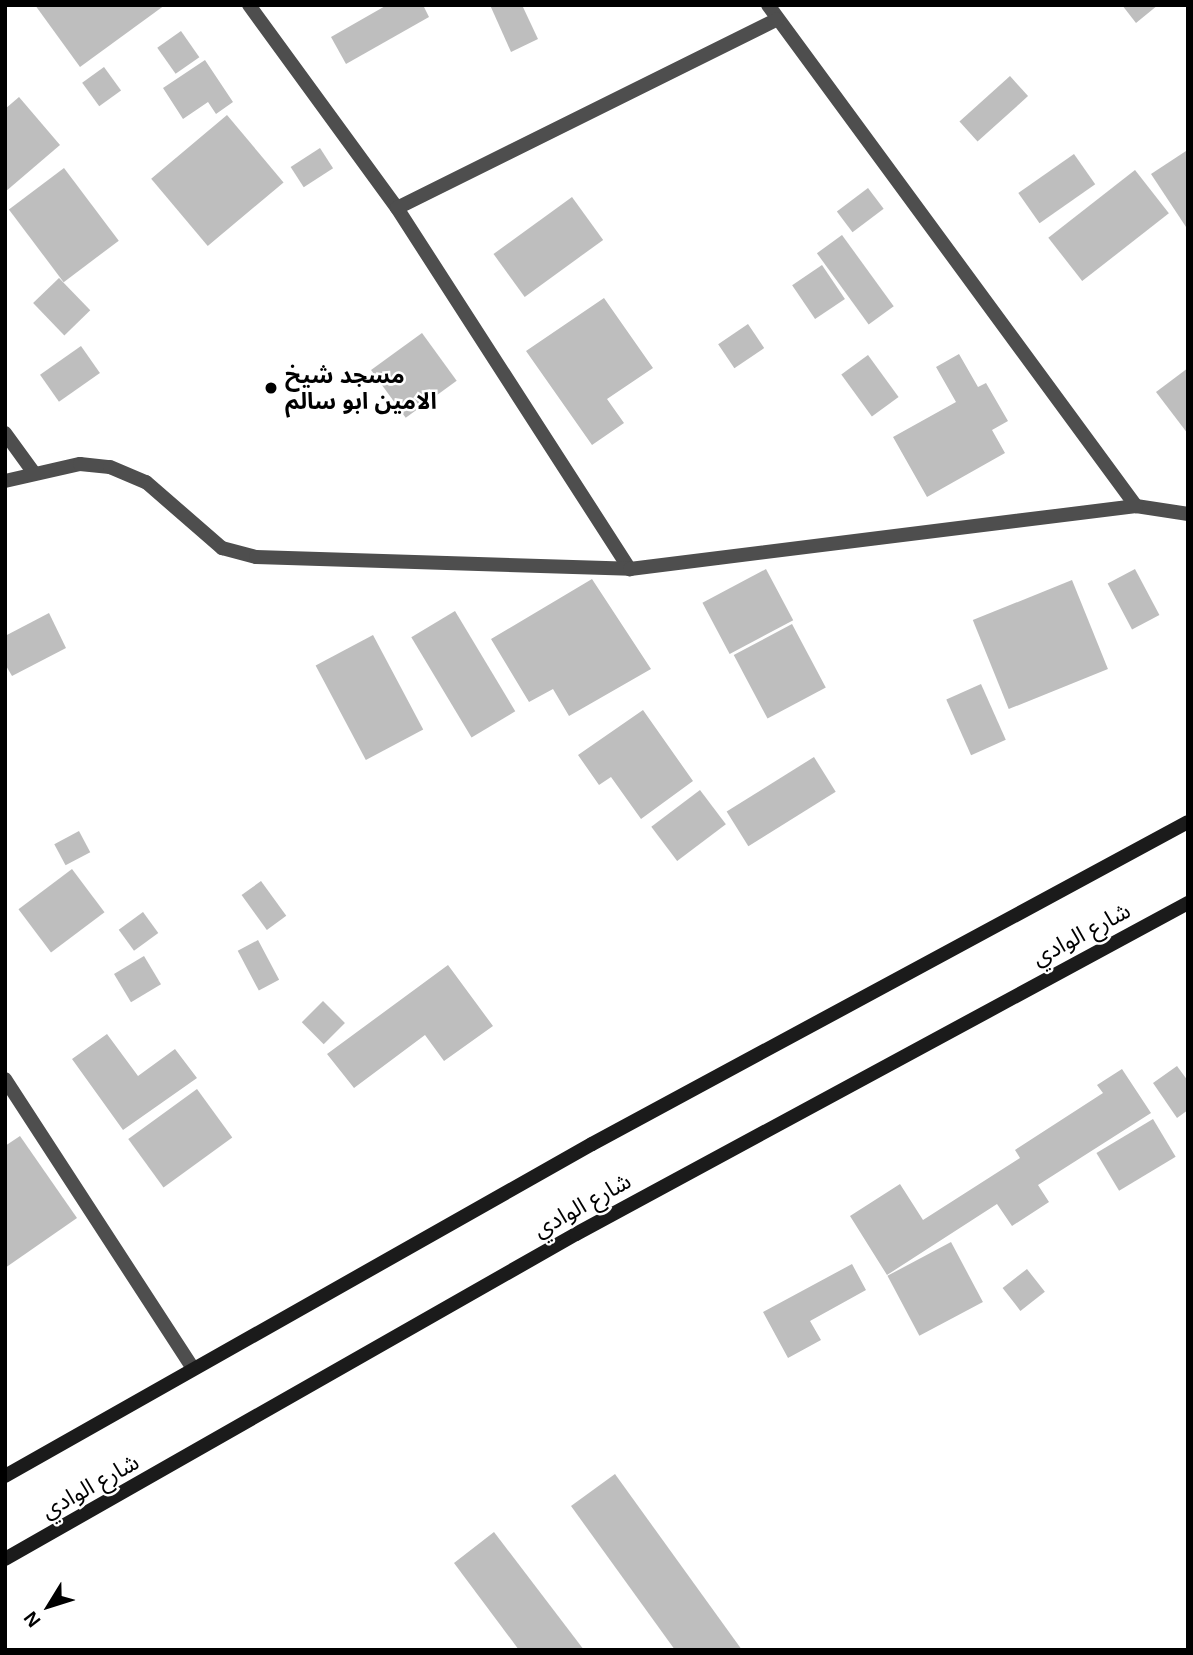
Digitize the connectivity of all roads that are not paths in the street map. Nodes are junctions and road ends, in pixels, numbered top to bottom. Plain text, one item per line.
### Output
1 (249, 5) edge
2 (768, 5) edge
3 (777, 19) junction
4 (397, 208) junction
5 (5, 433) edge
6 (34, 473) junction
7 (5, 481) edge
8 (1136, 506) junction
9 (1188, 514) edge
10 (630, 569) junction
11 (1188, 822) edge
12 (1188, 903) edge
13 (5, 1079) edge
14 (192, 1367) junction
15 (5, 1476) edge
16 (5, 1559) edge

1 - 4 street
2 - 3 street
3 - 4 street
3 - 8 street
4 - 10 street
5 - 6 street
6 - 7 street
6 - 10 street
8 - 9 street
8 - 10 street
11 - 14 main road
12 - 16 main road, شارع الوادي
13 - 14 street
14 - 15 main road

